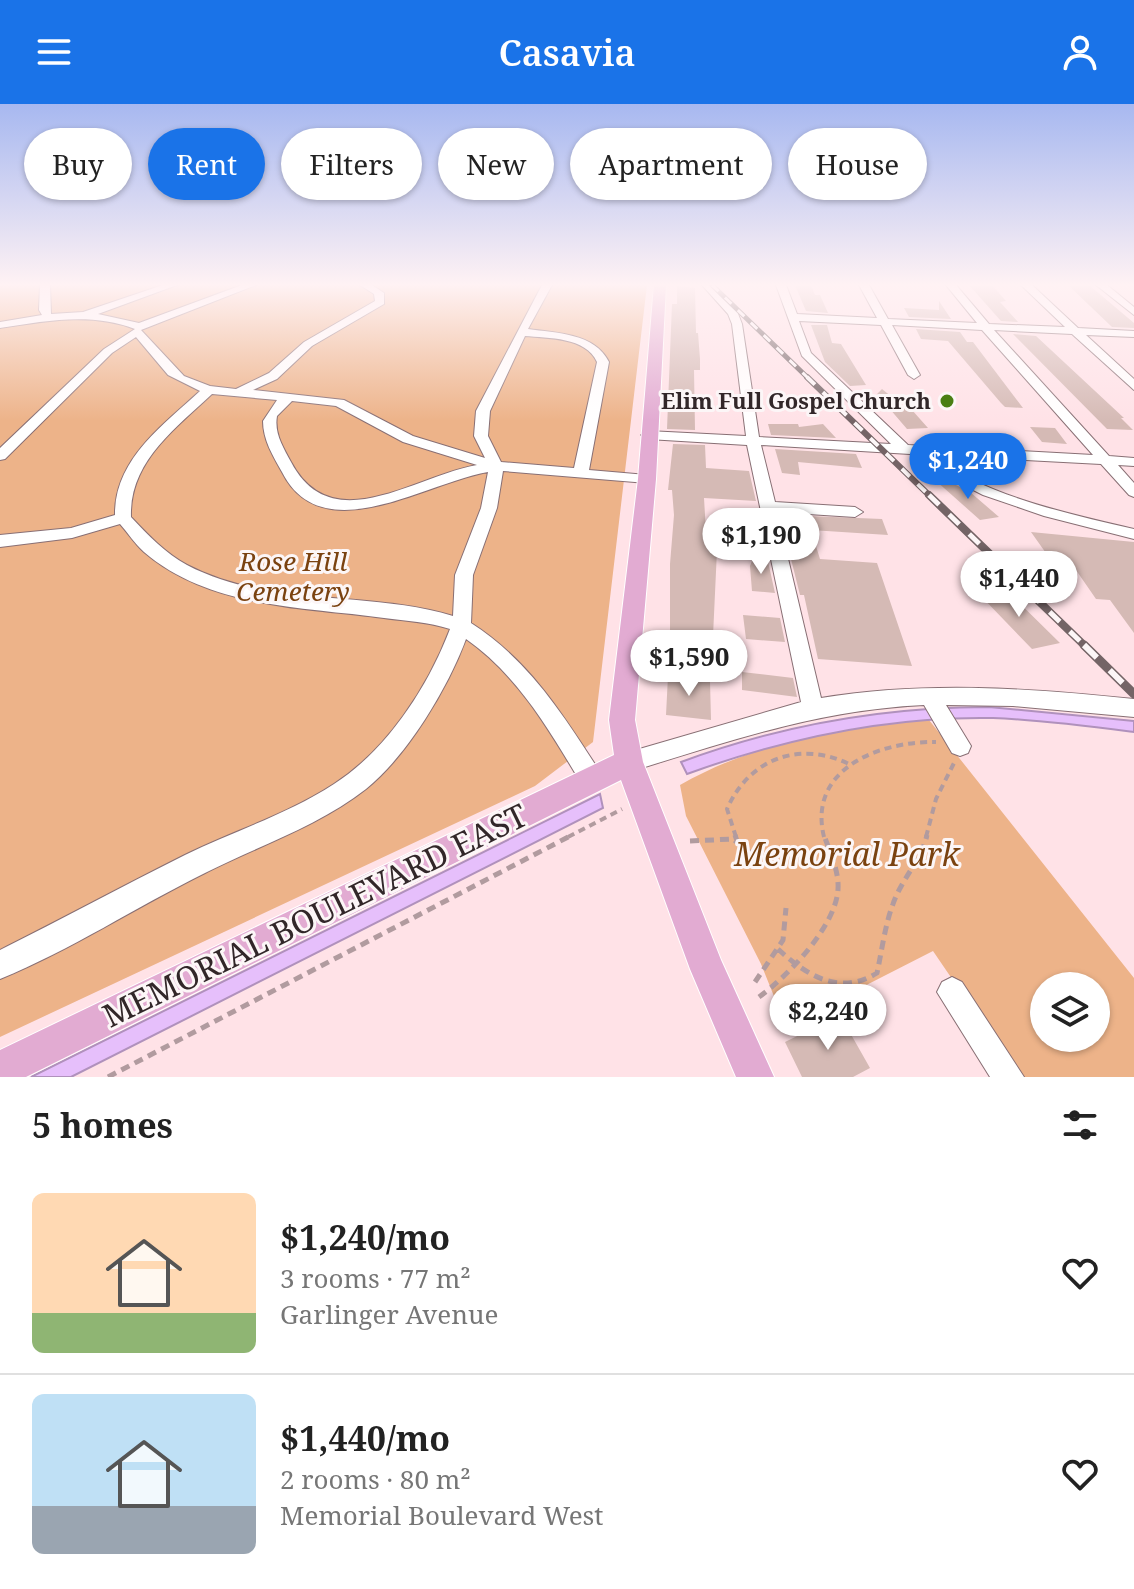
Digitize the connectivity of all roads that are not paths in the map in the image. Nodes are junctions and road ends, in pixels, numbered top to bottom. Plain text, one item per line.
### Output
1 (138, 330) joint
2 (331, 330) edge
3 (656, 330) edge
4 (738, 330) edge
5 (796, 330) edge
6 (889, 330) edge
7 (987, 330) edge
8 (1061, 330) edge
9 (1074, 331) junction
10 (521, 332) joint
11 (1134, 334) edge
12 (914, 375) dead end
13 (273, 376) junction
14 (1134, 386) edge
15 (209, 390) junction
16 (241, 391) junction
17 (289, 397) junction
18 (648, 435) junction
19 (753, 440) junction
20 (908, 448) junction
21 (0, 456) edge
22 (1105, 460) junction
23 (1134, 462) edge
24 (496, 466) junction
25 (581, 471) junction
26 (647, 479) junction
27 (1134, 492) edge
28 (768, 507) junction
29 (855, 512) dead end
30 (123, 518) junction
31 (1134, 534) edge
32 (0, 541) edge
33 (461, 626) junction
34 (1134, 708) edge
35 (813, 709) junction
36 (629, 762) junction
37 (592, 780) junction
38 (0, 965) edge
39 (952, 992) dead end
40 (0, 1070) edge
41 (755, 1077) edge
42 (1008, 1077) edge

1 - 15 street
1 - 21 street
2 - 13 street
3 - 18 main road
4 - 19 street
5 - 20 street
6 - 12 street
7 - 22 street
8 - 9 street
9 - 11 street
9 - 14 street
10 - 24 street
10 - 25 street
13 - 16 street
13 - 17 street
15 - 16 street
15 - 30 street
16 - 17 street
17 - 24 street
17 - 24 street
18 - 19 street
18 - 26 main road
19 - 20 street
19 - 28 street
20 - 22 street
20 - 31 street
22 - 23 street
22 - 27 street
24 - 25 street
24 - 33 street
25 - 26 street
26 - 36 main road
28 - 29 street
28 - 35 street
30 - 32 street
30 - 33 street
33 - 37 street
33 - 38 street
34 - 35 street
35 - 36 street
36 - 37 main road, MEMORIAL BOULEVARD EAST
36 - 41 main road
37 - 40 main road, MEMORIAL BOULEVARD EAST
39 - 42 street

